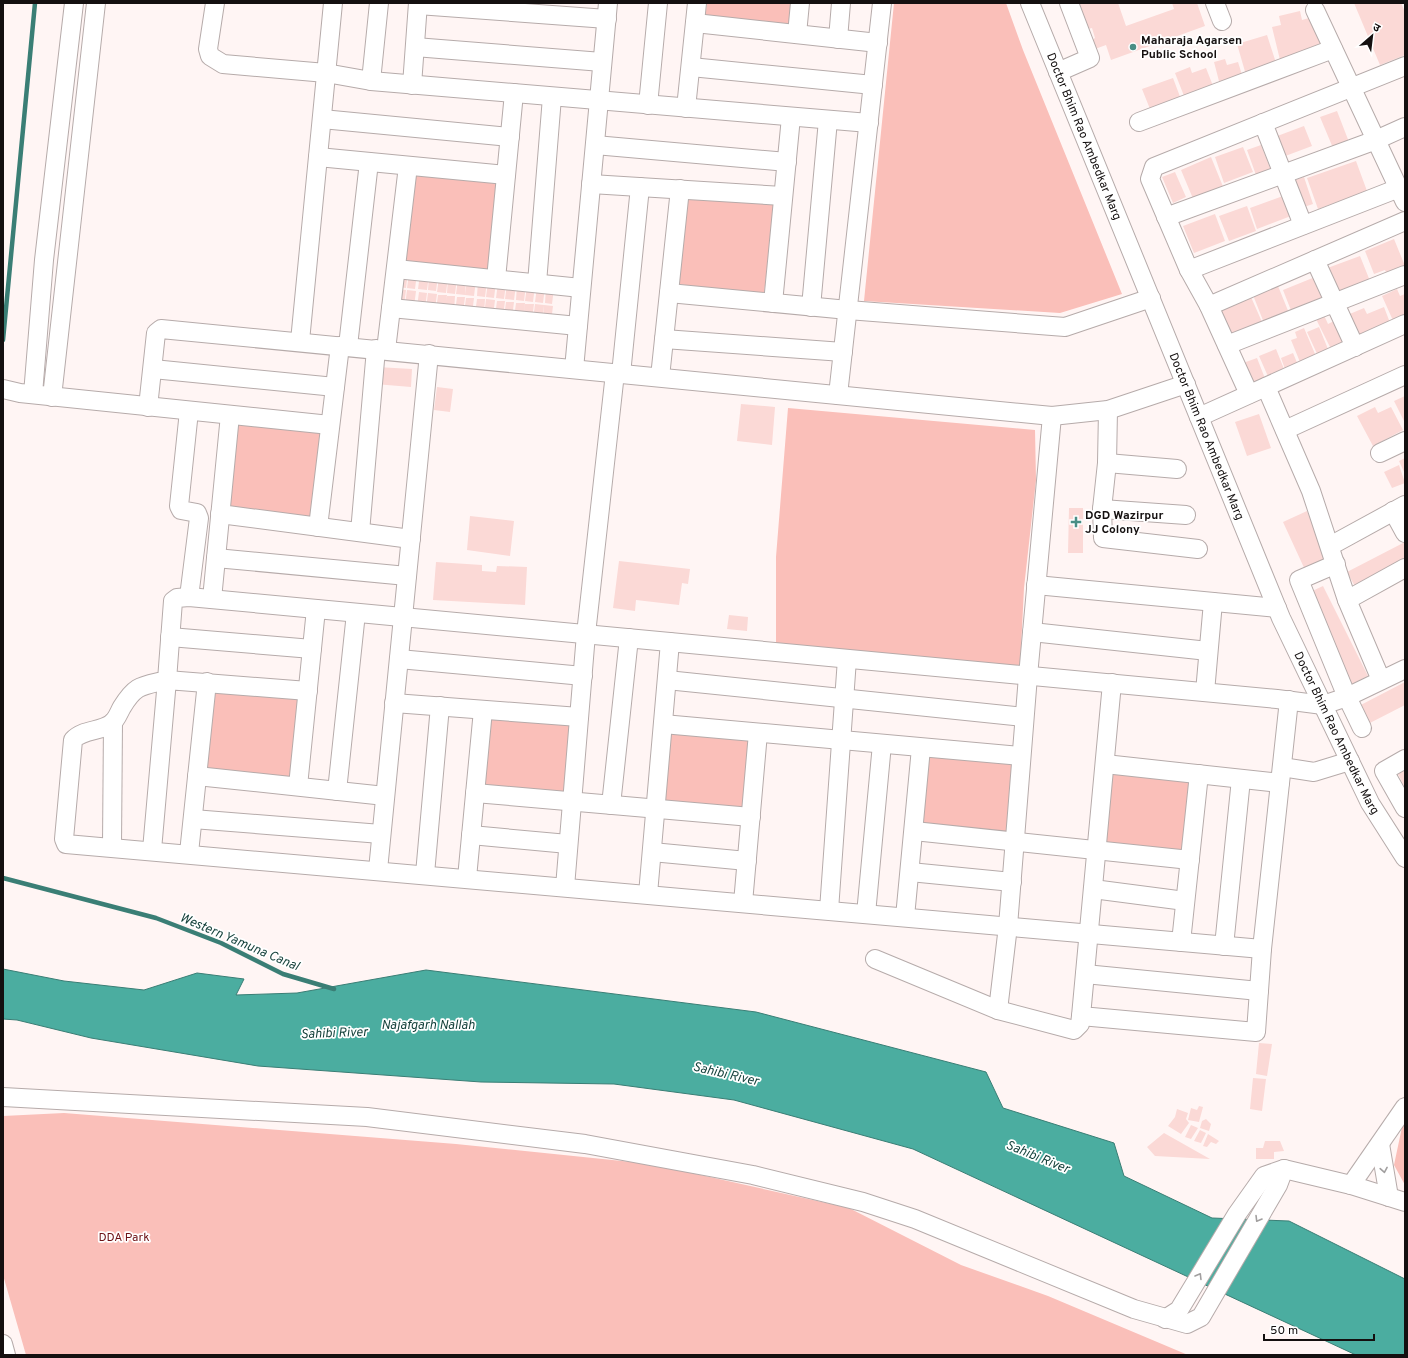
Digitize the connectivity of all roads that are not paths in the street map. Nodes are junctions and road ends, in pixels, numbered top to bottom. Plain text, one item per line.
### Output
1 (74, 3) edge
2 (96, 3) edge
3 (215, 3) edge
4 (333, 3) edge
5 (379, 3) edge
6 (658, 3) edge
7 (698, 3) edge
8 (800, 3) edge
9 (841, 3) edge
10 (882, 3) edge
11 (1030, 3) edge
12 (1069, 3) edge
13 (1215, 3) edge
14 (418, 4) edge
15 (523, 8) edge
16 (560, 9) edge
17 (1315, 10) dead end
18 (607, 11) edge
19 (1222, 21) dead end
20 (695, 23) junction
21 (797, 34) junction
22 (838, 39) junction
23 (878, 43) junction
24 (415, 47) junction
25 (1333, 49) junction
26 (602, 62) junction
27 (1405, 66) edge
28 (691, 67) junction
29 (1058, 72) junction
30 (326, 73) junction
31 (371, 81) junction
32 (412, 85) junction
33 (873, 85) junction
34 (1352, 86) junction
35 (514, 93) junction
36 (552, 97) junction
37 (599, 100) junction
38 (648, 105) junction
39 (686, 108) junction
40 (791, 117) junction
41 (322, 119) junction
42 (828, 120) junction
43 (1139, 122) dead end
44 (869, 123) junction
45 (1263, 123) junction
46 (1405, 127) edge
47 (510, 137) junction
48 (1376, 140) junction
49 (595, 145) junction
50 (318, 157) junction
51 (369, 162) junction
52 (787, 162) junction
53 (408, 166) junction
54 (1283, 173) junction
55 (506, 175) junction
56 (591, 184) junction
57 (640, 187) junction
58 (680, 189) junction
59 (1402, 195) edge
60 (783, 196) junction
61 (1166, 217) junction
62 (1405, 220) edge
63 (1303, 225) junction
64 (1315, 260) junction
65 (396, 269) junction
66 (1189, 270) junction
67 (1405, 275) edge
68 (496, 279) junction
69 (537, 283) junction
70 (582, 288) junction
71 (669, 294) junction
72 (1151, 298) junction
73 (1335, 302) junction
74 (773, 303) junction
75 (1209, 306) junction
76 (811, 307) junction
77 (391, 308) junction
78 (848, 310) junction
79 (1405, 324) edge
80 (578, 326) junction
81 (664, 339) junction
82 (300, 341) junction
83 (1227, 345) junction
84 (344, 346) junction
85 (1354, 347) junction
86 (381, 350) junction
87 (843, 352) junction
88 (429, 354) junction
89 (153, 369) junction
90 (574, 369) junction
91 (618, 373) junction
92 (1405, 375) edge
93 (660, 378) junction
94 (1186, 384) junction
95 (335, 387) junction
96 (1266, 387) junction
97 (19, 392) edge
98 (1249, 394) junction
99 (838, 395) junction
100 (52, 397) junction
101 (148, 407) junction
102 (1108, 410) junction
103 (189, 411) junction
104 (230, 415) junction
105 (1052, 416) junction
106 (1199, 417) junction
107 (330, 425) junction
108 (1285, 430) junction
109 (1405, 441) edge
110 (1380, 452) dead end
111 (1107, 463) junction
112 (1177, 469) dead end
113 (1399, 508) edge
114 (1102, 509) junction
115 (220, 514) junction
116 (1186, 515) dead end
117 (318, 527) junction
118 (360, 532) junction
119 (1405, 533) edge
120 (411, 539) junction
121 (1330, 546) junction
122 (1198, 549) dead end
123 (216, 558) junction
124 (1336, 564) junction
125 (1405, 568) edge
126 (407, 576) junction
127 (1036, 585) junction
128 (189, 597) junction
129 (212, 599) junction
130 (1347, 600) junction
131 (1213, 602) junction
132 (1277, 608) junction
133 (316, 609) junction
134 (356, 613) junction
135 (403, 617) junction
136 (1032, 632) junction
137 (586, 634) junction
138 (170, 637) junction
139 (629, 638) junction
140 (670, 642) junction
141 (312, 649) junction
142 (1208, 651) junction
143 (399, 659) junction
144 (847, 659) junction
145 (1405, 669) edge
146 (583, 676) junction
147 (1028, 676) junction
148 (167, 680) junction
149 (667, 680) junction
150 (1381, 680) junction
151 (207, 682) junction
152 (1112, 683) junction
153 (308, 691) junction
154 (1205, 692) junction
155 (1347, 697) junction
156 (844, 699) junction
157 (1289, 700) junction
158 (394, 703) junction
159 (1323, 705) junction
160 (440, 706) junction
161 (483, 710) junction
162 (579, 717) junction
163 (1024, 717) junction
164 (114, 722) junction
165 (663, 724) junction
166 (1362, 728) dead end
167 (758, 733) junction
168 (841, 741) junction
169 (882, 744) junction
170 (921, 748) junction
171 (1021, 756) junction
172 (1405, 759) edge
173 (1350, 761) junction
174 (1105, 764) junction
175 (1199, 774) junction
176 (1281, 775) junction
177 (197, 776) junction
178 (1241, 779) junction
179 (298, 786) junction
180 (337, 791) junction
181 (475, 793) junction
182 (385, 796) junction
183 (572, 801) junction
184 (611, 805) junction
185 (656, 808) junction
186 (1405, 808) edge
187 (750, 817) junction
188 (193, 819) junction
189 (914, 831) junction
190 (382, 834) junction
191 (471, 835) junction
192 (1015, 842) junction
193 (568, 844) junction
194 (112, 846) junction
195 (152, 850) junction
196 (1096, 850) junction
197 (652, 852) junction
198 (189, 853) junction
199 (1405, 858) edge
200 (1190, 860) junction
201 (747, 861) junction
202 (378, 870) junction
203 (910, 872) junction
204 (425, 874) junction
205 (467, 878) junction
206 (1012, 882) junction
207 (565, 887) junction
208 (1093, 890) junction
209 (648, 894) junction
210 (1185, 901) junction
211 (743, 903) junction
212 (828, 910) junction
213 (866, 914) junction
214 (905, 917) junction
215 (1008, 926) junction
216 (1089, 934) junction
217 (1180, 942) junction
218 (1224, 946) junction
219 (1262, 949) junction
220 (875, 959) dead end
221 (1085, 974) junction
222 (1259, 991) junction
223 (998, 1010) junction
224 (1081, 1016) junction
225 (3, 1097) edge
226 (1405, 1107) edge
227 (1380, 1144) junction
228 (1275, 1177) junction
229 (1351, 1185) junction
230 (1397, 1200) edge
231 (1172, 1314) junction
232 (3, 1344) edge
233 (6, 1355) edge

1 - 97 street
2 - 100 street
3 - 30 street
4 - 30 street
5 - 31 street
6 - 38 street
7 - 20 street
8 - 21 street
9 - 22 street
10 - 23 street
11 - 29 street, Doctor Bhim Rao Ambedkar Marg
12 - 29 street
13 - 19 street
14 - 15 street
14 - 24 street
15 - 16 street
16 - 18 street
17 - 25 street
18 - 26 street
20 - 21 street
20 - 28 street
21 - 22 street
22 - 23 street
23 - 33 street
24 - 26 street
24 - 32 street
25 - 34 street
25 - 43 street
26 - 37 street
27 - 34 street
28 - 33 street
28 - 39 street
29 - 72 street, Doctor Bhim Rao Ambedkar Marg
30 - 31 street
30 - 41 street
31 - 32 street
32 - 35 street
33 - 44 street
34 - 45 street
34 - 48 street
35 - 36 street
35 - 47 street
36 - 37 street
36 - 69 street
37 - 38 street
37 - 49 street
38 - 39 street
39 - 40 street
40 - 42 street
40 - 52 street
41 - 47 street
41 - 50 street
42 - 44 street
42 - 76 street
44 - 78 street
45 - 54 street
45 - 61 street
46 - 48 street
47 - 55 street
48 - 54 street
48 - 59 street
49 - 52 street
49 - 56 street
50 - 51 street
50 - 82 street
51 - 53 street
51 - 84 street
52 - 60 street
53 - 55 street
53 - 65 street
54 - 61 street
54 - 63 street
55 - 68 street
56 - 57 street
56 - 70 street
57 - 58 street
57 - 91 street
58 - 60 street
58 - 71 street
59 - 63 street
60 - 74 street
61 - 66 street
62 - 64 street
63 - 66 street
64 - 73 street
64 - 75 street
65 - 68 street
65 - 77 street
66 - 75 street
67 - 73 street
68 - 69 street
69 - 70 street
70 - 80 street
71 - 74 street
71 - 81 street
72 - 78 street
72 - 94 street, Doctor Bhim Rao Ambedkar Marg
73 - 83 street
73 - 85 street
74 - 76 street
75 - 83 street
76 - 78 street
77 - 80 street
77 - 86 street
78 - 87 street
79 - 85 street
80 - 90 street
81 - 87 street
81 - 93 street
82 - 84 street
82 - 89 street
83 - 98 street
84 - 86 street
84 - 95 street
85 - 96 street
86 - 88 street
86 - 118 street
87 - 99 street
88 - 90 street
88 - 120 street
89 - 95 street
89 - 101 street
90 - 91 street
91 - 93 street
91 - 137 street
92 - 108 street
93 - 99 street
94 - 102 street
94 - 106 street, Doctor Bhim Rao Ambedkar Marg
95 - 107 street
96 - 98 street
96 - 108 street
97 - 100 street
98 - 106 street
99 - 105 street
100 - 101 street
101 - 103 street
102 - 105 street
102 - 111 street
103 - 104 street
103 - 128 street
104 - 107 street
104 - 115 street
105 - 127 street
106 - 132 street, Doctor Bhim Rao Ambedkar Marg
107 - 117 street
108 - 121 street
109 - 110 street
111 - 112 street
111 - 114 street
113 - 119 street
113 - 121 street
114 - 116 street
114 - 122 street
115 - 117 street
115 - 123 street
117 - 118 street
118 - 120 street
120 - 126 street
121 - 124 street
123 - 126 street
123 - 129 street
124 - 130 street
124 - 155 street
125 - 130 street
126 - 135 street
127 - 131 street
127 - 136 street
128 - 129 street
128 - 138 street
129 - 133 street
130 - 150 street
131 - 132 street
131 - 142 street
132 - 159 street, Doctor Bhim Rao Ambedkar Marg
133 - 134 street
133 - 141 street
134 - 135 street
134 - 180 street
135 - 137 street
135 - 143 street
136 - 142 street
136 - 147 street
137 - 139 street
137 - 146 street
138 - 141 street
138 - 148 street
139 - 140 street
139 - 184 street
140 - 144 street
140 - 149 street
141 - 153 street
142 - 154 street
143 - 146 street
143 - 158 street
144 - 147 street
144 - 156 street
145 - 150 street
146 - 162 street
147 - 152 street
147 - 163 street
148 - 151 street
148 - 164 street
148 - 195 street
149 - 156 street
149 - 165 street
150 - 155 street
151 - 153 street
151 - 177 street
152 - 154 street
152 - 174 street
153 - 179 street
154 - 157 street
155 - 159 street
155 - 166 street
156 - 163 street
156 - 168 street
157 - 159 street
157 - 176 street
158 - 160 street
158 - 182 street
159 - 173 street, Doctor Bhim Rao Ambedkar Marg
160 - 161 street
160 - 204 street
161 - 162 street
161 - 181 street
162 - 183 street
163 - 171 street
164 - 194 street
164 - 194 street
165 - 167 street
165 - 185 street
167 - 168 street
167 - 187 street
168 - 169 street
168 - 212 street
169 - 170 street
169 - 213 street
170 - 171 street
170 - 189 street
171 - 192 street
172 - 186 street
173 - 176 street
173 - 199 street, Doctor Bhim Rao Ambedkar Marg
174 - 175 street
174 - 196 street
175 - 178 street
175 - 200 street
176 - 178 street
176 - 219 street
177 - 179 street
177 - 188 street
178 - 218 street
179 - 180 street
180 - 182 street
181 - 183 street
181 - 191 street
182 - 190 street
183 - 184 street
183 - 193 street
184 - 185 street
185 - 187 street
185 - 197 street
187 - 201 street
188 - 190 street
188 - 198 street
189 - 192 street
189 - 203 street
190 - 202 street
191 - 193 street
191 - 205 street
192 - 196 street
192 - 206 street
193 - 207 street
194 - 195 street
195 - 198 street
196 - 200 street
196 - 208 street
197 - 201 street
197 - 209 street
198 - 202 street
200 - 210 street
201 - 211 street
202 - 204 street
203 - 206 street
203 - 214 street
204 - 205 street
205 - 207 street
206 - 215 street
207 - 209 street
208 - 210 street
208 - 216 street
209 - 211 street
210 - 217 street
211 - 212 street
212 - 213 street
213 - 214 street
214 - 215 street
215 - 216 street
215 - 223 street
216 - 217 street
216 - 221 street
217 - 218 street
218 - 219 street
219 - 222 street
220 - 223 street
221 - 222 street
221 - 224 street
222 - 224 street
223 - 224 street
225 - 231 street
226 - 227 street
227 - 229 street
227 -> 230 street
228 - 229 street
231 -> 228 street
228 -> 231 street
229 - 230 street
232 - 233 street

